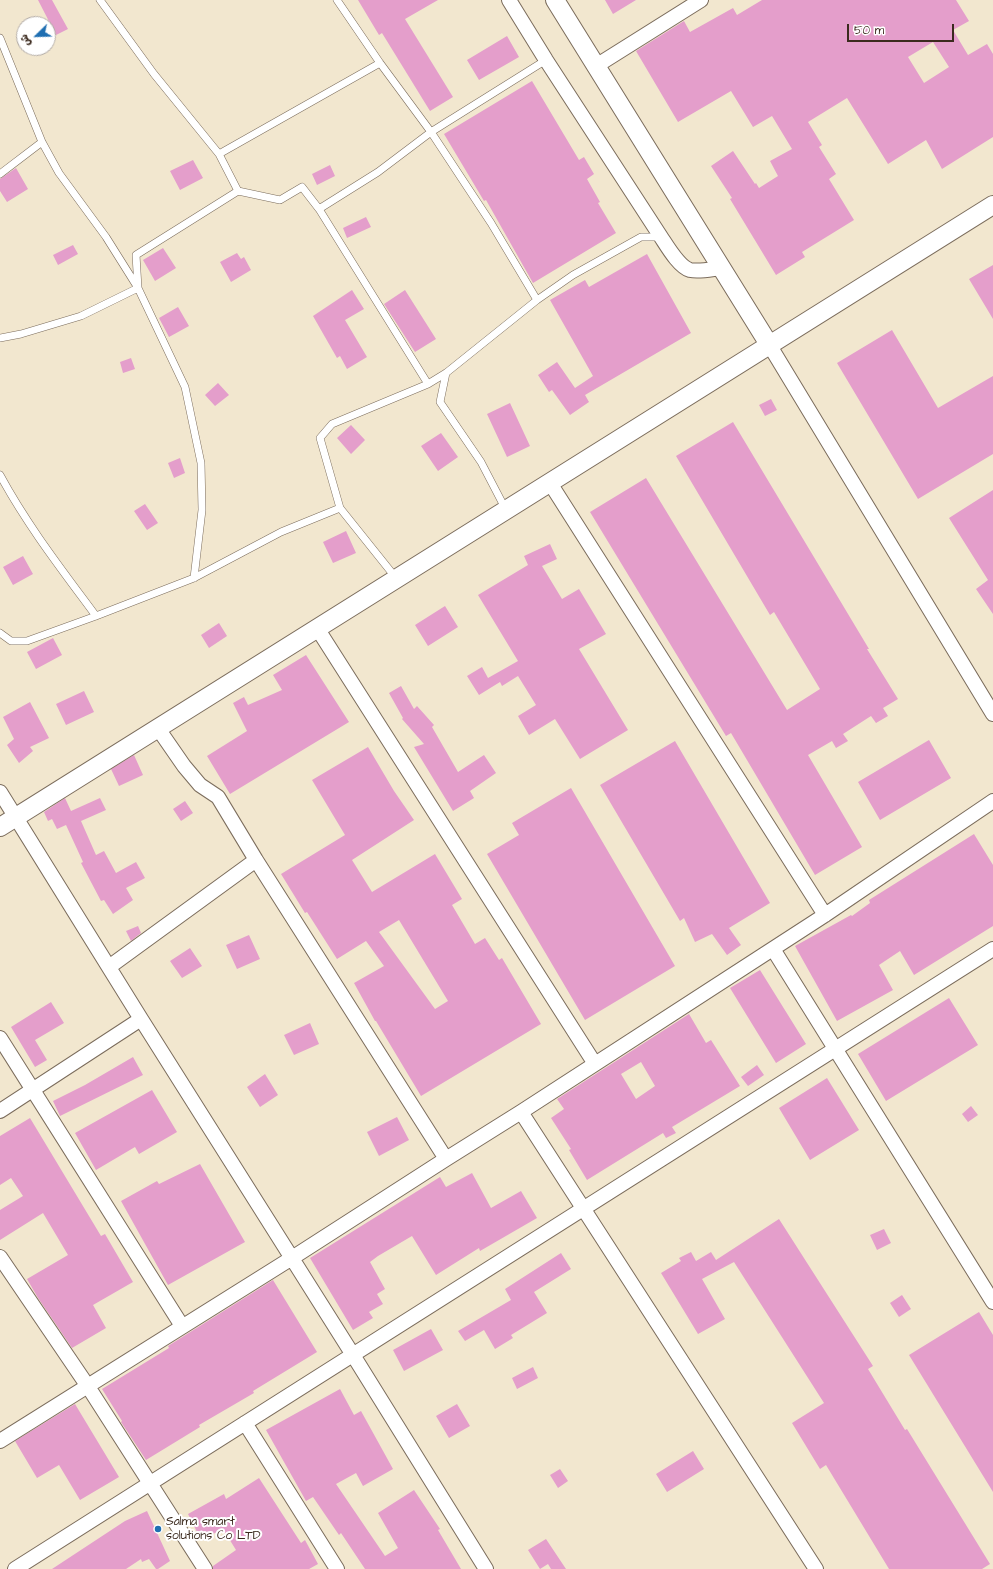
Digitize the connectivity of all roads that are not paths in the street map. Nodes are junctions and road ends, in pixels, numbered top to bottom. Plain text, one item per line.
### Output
1 (100, 0) edge
2 (337, 0) edge
3 (509, 0) edge
4 (555, 0) edge
5 (701, 0) edge
6 (0, 38) edge
7 (546, 60) junction
8 (380, 63) junction
9 (596, 66) junction
10 (431, 132) junction
11 (42, 142) junction
12 (219, 154) junction
13 (0, 174) edge
14 (238, 191) junction
15 (993, 205) edge
16 (319, 209) junction
17 (661, 237) junction
18 (722, 268) junction
19 (138, 288) junction
20 (537, 300) junction
21 (0, 338) edge
22 (770, 346) junction
23 (446, 373) junction
24 (428, 384) junction
25 (0, 475) edge
26 (550, 483) junction
27 (340, 508) junction
28 (507, 511) junction
29 (194, 578) junction
30 (396, 578) junction
31 (96, 616) junction
32 (317, 628) junction
33 (0, 633) edge
34 (993, 714) edge
35 (157, 726) junction
36 (0, 792) edge
37 (993, 801) edge
38 (16, 817) junction
39 (0, 827) edge
40 (256, 860) junction
41 (825, 915) junction
42 (773, 949) junction
43 (993, 949) edge
44 (109, 967) junction
45 (141, 1019) junction
46 (0, 1038) edge
47 (835, 1049) junction
48 (595, 1064) junction
49 (32, 1090) junction
50 (0, 1111) edge
51 (521, 1112) junction
52 (446, 1159) junction
53 (583, 1209) junction
54 (0, 1257) edge
55 (292, 1258) junction
56 (993, 1302) edge
57 (182, 1326) junction
58 (353, 1354) junction
59 (87, 1385) junction
60 (245, 1423) junction
61 (0, 1441) edge
62 (151, 1483) junction
63 (15, 1569) edge
64 (205, 1569) edge
65 (337, 1569) edge
66 (486, 1569) edge
67 (816, 1569) edge

1 - 12 lane
2 - 8 lane
3 - 7 street
4 - 9 street
5 - 9 street
6 - 11 lane
7 - 10 lane
7 - 17 street
8 - 10 lane
8 - 12 lane
9 - 18 street
10 - 16 lane
10 - 20 lane
11 - 13 lane
11 - 19 lane
12 - 14 lane
14 - 16 lane
14 - 19 lane
15 - 22 street
16 - 24 lane
17 - 18 street
17 - 20 lane
18 - 22 street
19 - 21 lane
19 - 29 lane
20 - 23 lane
22 - 26 street
22 - 34 street
23 - 24 lane
23 - 28 lane
24 - 27 lane
25 - 31 lane
26 - 28 street
26 - 41 street
27 - 29 lane
27 - 30 lane
28 - 30 street
29 - 31 lane
30 - 32 street
31 - 33 lane
32 - 35 street
32 - 48 street
35 - 38 street
35 - 40 street
36 - 38 street
37 - 41 street
38 - 39 street
38 - 44 street
40 - 44 street
40 - 52 street
41 - 42 street
42 - 47 street
42 - 48 street
43 - 47 street
44 - 45 street
45 - 49 street
45 - 55 street
46 - 49 street
47 - 53 street
47 - 56 street
48 - 51 street
49 - 50 street
49 - 57 street
51 - 52 street
51 - 53 street
52 - 55 street
53 - 58 street
53 - 67 street
54 - 59 street
55 - 57 street
55 - 58 street
57 - 59 street
58 - 60 street
58 - 66 street
59 - 61 street
59 - 62 street
60 - 62 street
60 - 65 street
62 - 63 street
62 - 64 street

